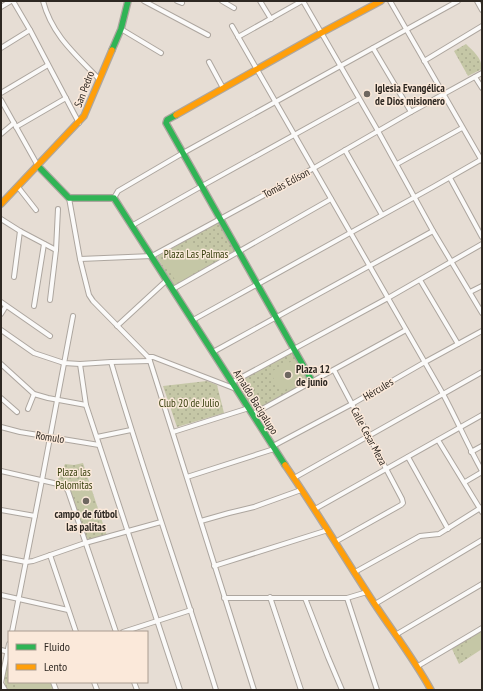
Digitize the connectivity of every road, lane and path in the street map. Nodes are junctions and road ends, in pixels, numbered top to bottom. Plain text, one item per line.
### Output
1 (12, 1) edge
2 (43, 1) edge
3 (128, 1) edge
4 (144, 1) edge
5 (177, 1) edge
6 (222, 1) edge
7 (260, 1) edge
8 (302, 1) edge
9 (381, 1) edge
10 (390, 1) edge
11 (458, 1) edge
12 (477, 1) edge
13 (182, 4) dead end
14 (1, 7) edge
15 (234, 8) dead end
16 (482, 10) edge
17 (271, 19) junction
18 (232, 26) dead end
19 (482, 26) edge
20 (121, 29) junction
21 (30, 30) junction
22 (406, 30) junction
23 (321, 33) junction
24 (208, 35) dead end
25 (238, 37) junction
26 (1, 48) edge
27 (373, 48) junction
28 (162, 53) dead end
29 (424, 61) junction
30 (209, 62) dead end
31 (48, 65) junction
32 (341, 66) junction
33 (257, 70) junction
34 (482, 73) edge
35 (475, 77) junction
36 (99, 79) junction
37 (224, 88) junction
38 (482, 88) edge
39 (1, 93) edge
40 (443, 94) junction
41 (66, 98) junction
42 (359, 99) junction
43 (1, 100) edge
44 (275, 102) junction
45 (411, 112) junction
46 (79, 123) junction
47 (15, 125) junction
48 (462, 128) junction
49 (378, 131) junction
50 (1, 134) edge
51 (294, 135) junction
52 (345, 150) junction
53 (183, 153) junction
54 (482, 160) edge
55 (397, 164) junction
56 (38, 166) junction
57 (314, 168) junction
58 (450, 178) junction
59 (202, 186) junction
60 (18, 187) junction
61 (415, 196) junction
62 (69, 198) junction
63 (114, 198) junction
64 (331, 199) junction
65 (1, 204) edge
66 (58, 209) dead end
67 (36, 210) dead end
68 (382, 215) junction
69 (220, 218) junction
70 (1, 219) edge
71 (133, 226) junction
72 (433, 230) junction
73 (20, 231) junction
74 (351, 233) junction
75 (482, 237) edge
76 (44, 244) junction
77 (482, 244) edge
78 (56, 250) junction
79 (239, 251) junction
80 (152, 256) junction
81 (80, 259) junction
82 (452, 261) junction
83 (369, 266) junction
84 (14, 277) dead end
85 (167, 280) junction
86 (420, 280) junction
87 (258, 284) junction
88 (482, 286) edge
89 (173, 288) junction
90 (470, 292) junction
91 (388, 298) junction
92 (50, 300) dead end
93 (1, 302) edge
94 (6, 306) junction
95 (34, 306) dead end
96 (482, 312) edge
97 (1, 314) edge
98 (73, 316) dead end
99 (276, 317) junction
100 (193, 320) junction
101 (117, 326) junction
102 (1, 330) edge
103 (406, 330) junction
104 (482, 330) edge
105 (50, 336) dead end
106 (458, 344) junction
107 (294, 348) junction
108 (214, 352) junction
109 (149, 359) junction
110 (111, 362) junction
111 (425, 362) junction
112 (64, 363) junction
113 (1, 364) edge
114 (80, 364) junction
115 (334, 370) junction
116 (482, 372) edge
117 (312, 381) junction
118 (233, 382) junction
119 (238, 389) junction
120 (34, 394) junction
121 (443, 394) junction
122 (1, 398) edge
123 (56, 400) junction
124 (352, 404) junction
125 (86, 406) junction
126 (28, 409) dead end
127 (251, 411) junction
128 (17, 412) dead end
129 (482, 415) edge
130 (1, 426) edge
131 (460, 426) junction
132 (130, 430) junction
133 (173, 432) junction
134 (50, 436) junction
135 (369, 436) junction
136 (97, 437) junction
137 (438, 440) junction
138 (99, 445) junction
139 (482, 446) edge
140 (273, 448) junction
141 (471, 452) junction
142 (408, 457) junction
143 (386, 469) junction
144 (1, 471) edge
145 (482, 471) edge
146 (187, 476) junction
147 (294, 478) junction
148 (42, 480) junction
149 (465, 482) junction
150 (301, 490) junction
151 (315, 509) junction
152 (481, 509) edge
153 (1, 510) edge
154 (35, 516) junction
155 (201, 521) junction
156 (161, 522) junction
157 (448, 529) junction
158 (328, 530) junction
159 (127, 532) junction
160 (482, 540) edge
161 (85, 542) junction
162 (335, 542) junction
163 (50, 555) junction
164 (1, 557) edge
165 (26, 562) junction
166 (214, 566) junction
167 (355, 572) junction
168 (482, 584) edge
169 (368, 592) junction
170 (1, 595) edge
171 (224, 598) junction
172 (270, 598) junction
173 (305, 598) junction
174 (347, 598) junction
175 (18, 599) junction
176 (376, 604) junction
177 (68, 610) junction
178 (191, 610) junction
179 (157, 621) junction
180 (482, 628) edge
181 (12, 631) edge
182 (76, 631) edge
183 (116, 631) edge
184 (126, 631) edge
185 (397, 634) junction
186 (1, 650) edge
187 (8, 652) edge
188 (418, 666) junction
189 (5, 690) edge
190 (180, 690) edge
191 (216, 690) edge
192 (254, 690) edge
193 (301, 690) edge
194 (342, 690) edge
195 (377, 690) edge
196 (431, 690) edge

1 - 14 street
1 - 21 street
2 - 36 street
3 - 20 street, San Pedro
4 - 24 street
5 - 13 street
6 - 15 street
7 - 17 street
8 - 17 street
8 - 23 street
9 - 23 street
10 - 22 street
11 - 22 street
12 - 16 street
17 - 25 street
18 - 25 street
19 - 29 street
20 - 28 street
20 - 36 street, San Pedro
21 - 26 street
21 - 31 street
22 - 27 street
22 - 29 street
23 - 32 street
23 - 33 street
25 - 33 street
27 - 32 street
27 - 45 street
29 - 40 street
30 - 37 street
31 - 39 street
31 - 41 street
32 - 42 street
32 - 44 street
33 - 37 street
33 - 44 street
34 - 35 street, Tomás Edison
35 - 38 street
35 - 40 street, Tomás Edison
36 - 46 street, San Pedro
37 - 53 street
40 - 45 street, Tomás Edison
40 - 48 street
41 - 46 street
41 - 47 street
42 - 49 street
42 - 51 street
43 - 47 street
44 - 51 street
44 - 53 street
45 - 49 street, Tomás Edison
46 - 56 street, San Pedro
47 - 50 street
47 - 56 street
48 - 54 street
48 - 55 street
49 - 52 street, Tomás Edison
49 - 55 street
51 - 57 street
51 - 59 street
52 - 57 street, Tomás Edison
52 - 68 street
53 - 59 street
53 - 63 street
54 - 58 street
55 - 61 street
56 - 60 street, San Pedro
56 - 62 street
57 - 64 street
57 - 69 street, Tomás Edison
58 - 61 street
58 - 75 street
59 - 69 street
59 - 71 street
60 - 65 street, San Pedro
60 - 67 street
61 - 68 street
61 - 72 street
62 - 63 street
62 - 81 street
63 - 71 street, Arnaldo Bacigalupo
64 - 74 street
64 - 79 street
66 - 78 street
68 - 74 street
69 - 79 street
69 - 80 street, Tomás Edison
70 - 73 street
71 - 80 street, Arnaldo Bacigalupo
72 - 82 street
72 - 83 street
73 - 76 street
73 - 84 street
74 - 83 street
74 - 87 street
76 - 78 street
76 - 95 street
77 - 82 street
78 - 92 street
79 - 87 street
79 - 89 street
80 - 81 street, Tomás Edison
80 - 85 street, Arnaldo Bacigalupo
81 - 101 street
82 - 86 street
82 - 90 street
83 - 91 street
83 - 99 street
85 - 89 street, Arnaldo Bacigalupo
85 - 101 street
86 - 91 street
86 - 106 street
87 - 99 street
87 - 100 street
88 - 90 street
89 - 100 street, Arnaldo Bacigalupo
90 - 96 street
91 - 103 street
91 - 107 street
93 - 94 street
94 - 97 street
94 - 105 street
98 - 112 street
99 - 107 street
99 - 108 street
100 - 108 street, Arnaldo Bacigalupo
101 - 109 street
102 - 112 street
103 - 111 street
103 - 115 street
104 - 106 street, Hércules
106 - 111 street, Hércules
107 - 117 street
107 - 118 street
108 - 118 street, Arnaldo Bacigalupo
109 - 110 street
109 - 119 street
109 - 133 street
110 - 114 street
110 - 132 street
111 - 121 street
111 - 124 street, Hércules
112 - 114 street
112 - 123 street
113 - 120 street
114 - 125 street
115 - 117 street
115 - 124 street, Calle Cesar Meza
116 - 121 street
117 - 127 street
118 - 119 street, Arnaldo Bacigalupo
119 - 127 street, Arnaldo Bacigalupo
120 - 123 street
120 - 126 street
121 - 131 street
121 - 135 street
122 - 128 street
123 - 125 street
123 - 134 street
124 - 135 street, Calle Cesar Meza
124 - 140 street, Hércules
125 - 136 street
127 - 133 street
127 - 140 street, Arnaldo Bacigalupo
129 - 131 street
130 - 134 street, Romulo
131 - 137 street
131 - 141 street
132 - 136 street
132 - 156 street
133 - 146 street
134 - 138 street, Romulo
134 - 148 street
135 - 143 street, Calle Cesar Meza
135 - 147 street
136 - 138 street
137 - 142 street
137 - 149 street
138 - 159 street
139 - 141 street
140 - 146 street, Hércules
140 - 147 street, Arnaldo Bacigalupo
141 - 145 street
142 - 143 street
142 - 157 street
143 - 151 street
143 - 162 street, Calle Cesar Meza
144 - 148 street
145 - 149 street
146 - 155 street
147 - 150 street, Arnaldo Bacigalupo
148 - 154 street
148 - 161 street
149 - 152 street
150 - 151 street, Arnaldo Bacigalupo
150 - 155 street
151 - 158 street, Arnaldo Bacigalupo
152 - 157 street
153 - 154 street
154 - 165 street
155 - 166 street
156 - 159 street
156 - 178 street
157 - 167 street
158 - 162 street, Arnaldo Bacigalupo
158 - 166 street
159 - 161 street
159 - 179 street
160 - 176 street
161 - 163 street
161 - 183 street
162 - 167 street, Arnaldo Bacigalupo
163 - 165 street
163 - 177 street
164 - 165 street
165 - 175 street
166 - 171 street
167 - 169 street, Arnaldo Bacigalupo
168 - 185 street
169 - 174 street
169 - 176 street, Arnaldo Bacigalupo
170 - 175 street
171 - 172 street
171 - 192 street
172 - 173 street
172 - 193 street
173 - 174 street
173 - 194 street
174 - 195 street
175 - 177 street
175 - 181 street
176 - 185 street, Arnaldo Bacigalupo
177 - 182 street
178 - 179 street
178 - 191 street
179 - 184 street
179 - 190 street
180 - 188 street
185 - 188 street, Arnaldo Bacigalupo
186 - 187 street
187 - 189 street
188 - 196 street, Arnaldo Bacigalupo

